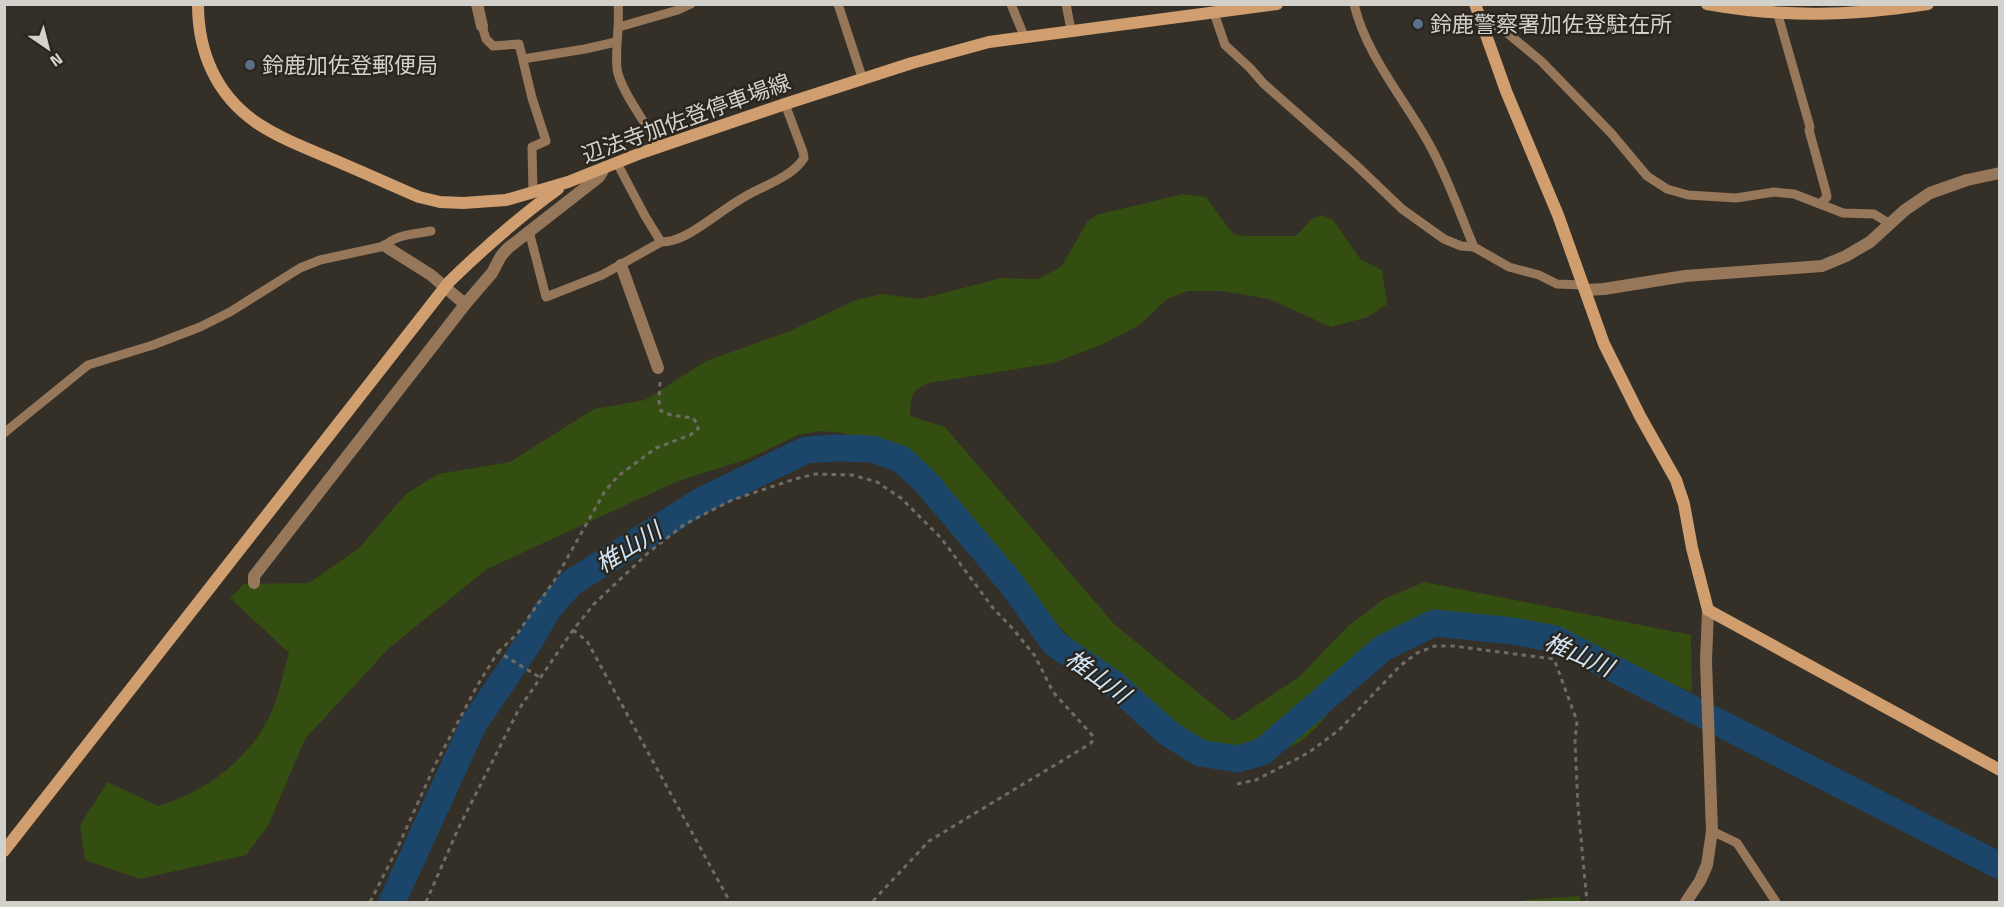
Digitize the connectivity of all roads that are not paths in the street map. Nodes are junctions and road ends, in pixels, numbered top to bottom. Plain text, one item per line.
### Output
1 (198, 4) edge
2 (477, 4) edge
3 (618, 4) edge
4 (691, 4) edge
5 (838, 4) edge
6 (1011, 4) edge
7 (1066, 4) edge
8 (1277, 4) edge
9 (1354, 4) edge
10 (1475, 4) edge
11 (1707, 4) edge
12 (1928, 4) edge
13 (1907, 6) edge
14 (1214, 13) junction
15 (1778, 15) junction
16 (1482, 23) junction
17 (482, 26) joint
18 (619, 27) junction
19 (1071, 30) junction
20 (1024, 36) junction
21 (616, 42) junction
22 (523, 59) junction
23 (863, 80) junction
24 (785, 104) junction
25 (659, 147) junction
26 (611, 165) junction
27 (2000, 173) edge
28 (568, 182) junction
29 (533, 192) junction
30 (1820, 204) junction
31 (1890, 224) junction
32 (431, 231) dead end
33 (530, 231) junction
34 (661, 242) junction
35 (385, 246) junction
36 (1474, 247) junction
37 (621, 265) junction
38 (1584, 288) junction
39 (464, 301) junction
40 (658, 368) road end
41 (4, 433) edge
42 (254, 583) dead end
43 (1708, 610) junction
44 (2000, 770) edge
45 (1712, 831) junction
46 (4, 851) edge
47 (1686, 903) edge
48 (1776, 903) edge

1 - 29 street, 辺法寺加佐登停車場線
2 - 17 street
3 - 18 lane
4 - 18 lane
5 - 23 lane
6 - 20 lane
7 - 19 lane
8 - 14 street, 辺法寺加佐登停車場線
9 - 36 lane
10 - 16 street
11 - 15 street
12 - 13 street
13 - 15 street
14 - 19 street, 辺法寺加佐登停車場線
14 - 36 lane
15 - 30 lane
16 - 30 lane
16 - 38 street
17 - 22 lane
18 - 21 lane
19 - 20 street, 辺法寺加佐登停車場線
20 - 23 street, 辺法寺加佐登停車場線
21 - 22 lane
21 - 25 lane
22 - 29 lane
23 - 24 street, 辺法寺加佐登停車場線
24 - 25 street, 辺法寺加佐登停車場線
24 - 34 lane
25 - 26 street, 辺法寺加佐登停車場線
26 - 28 street, 辺法寺加佐登停車場線
26 - 33 street
26 - 34 lane
27 - 31 street
28 - 29 street, 辺法寺加佐登停車場線
28 - 46 street
30 - 31 lane
31 - 38 street
32 - 35 lane
33 - 37 lane
33 - 39 street
34 - 37 lane
35 - 39 street
35 - 41 lane
36 - 38 lane
37 - 40 street
38 - 43 street
39 - 42 street
43 - 44 street
43 - 45 street
45 - 47 street
45 - 48 lane

